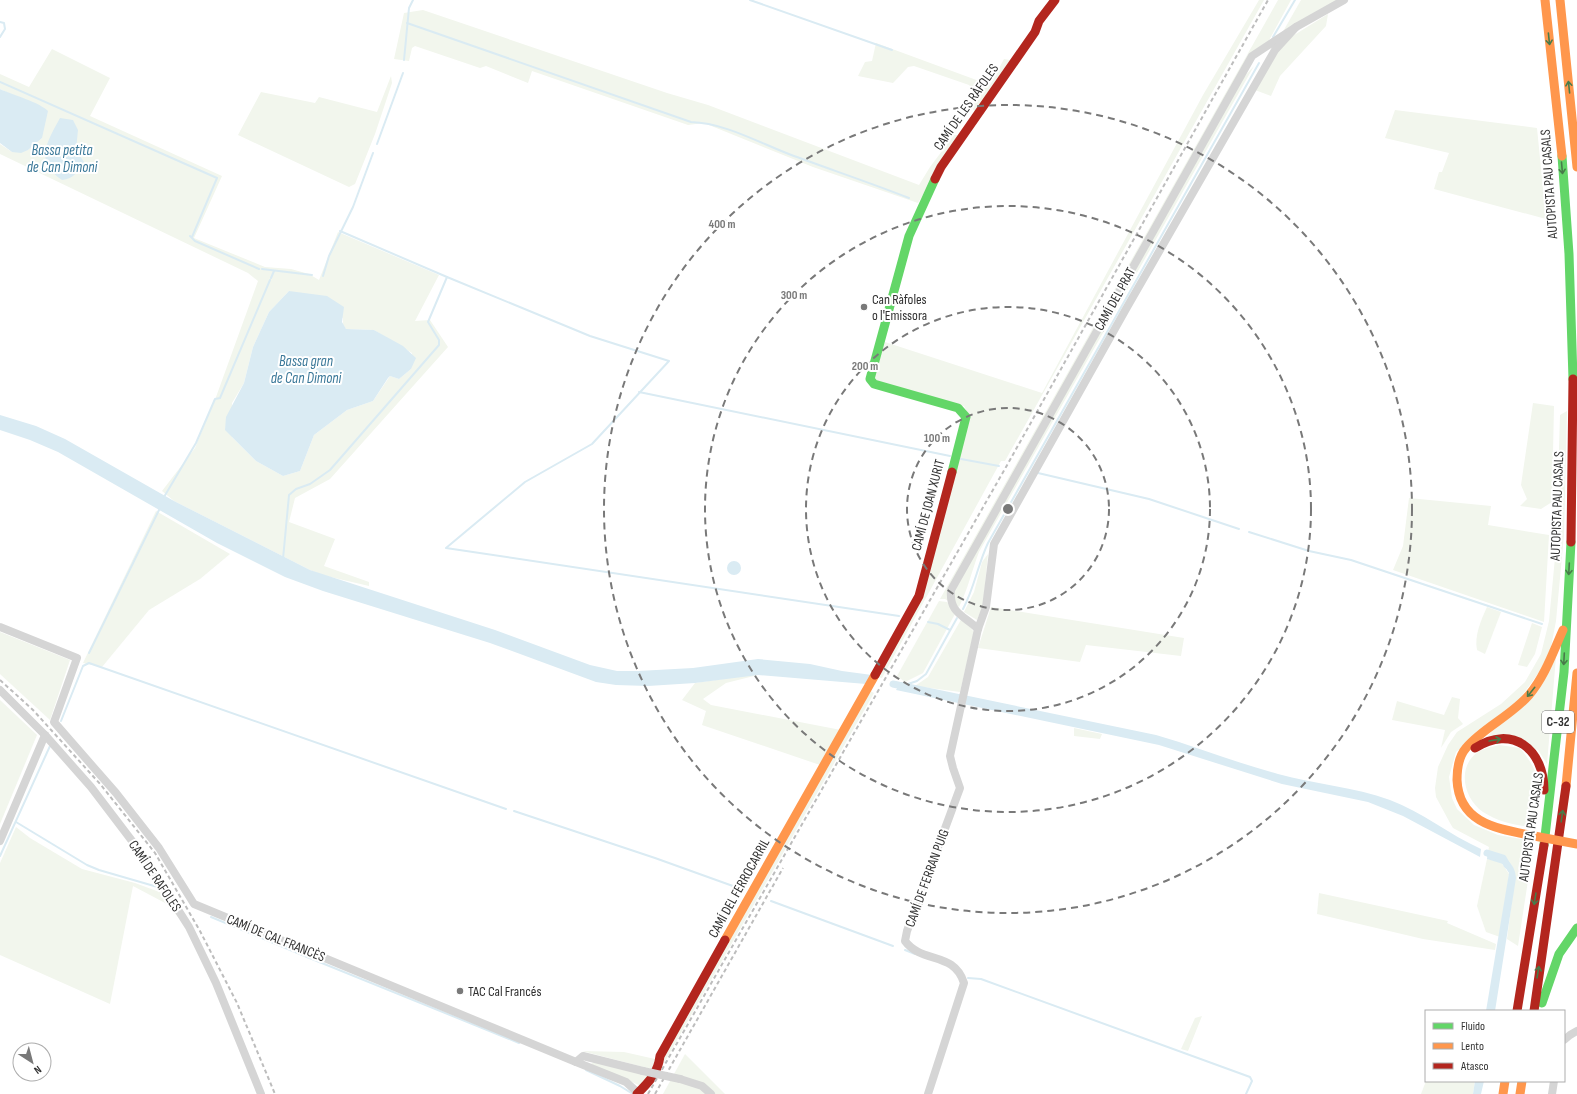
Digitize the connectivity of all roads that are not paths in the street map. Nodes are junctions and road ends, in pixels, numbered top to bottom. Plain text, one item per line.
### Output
1 (1055, 0) edge
2 (1344, 0) edge
3 (1545, 0) edge
4 (1560, 0) edge
5 (1296, 27) junction
6 (1577, 167) edge
7 (909, 236) joint
8 (1567, 620) junction
9 (0, 627) edge
10 (978, 629) junction
11 (1577, 673) edge
12 (0, 690) edge
13 (863, 695) joint
14 (45, 735) junction
15 (1457, 773) junction
16 (1546, 823) junction
17 (0, 841) edge
18 (1577, 844) edge
19 (1577, 928) edge
20 (1517, 1010) edge
21 (1534, 1010) edge
22 (1538, 1010) edge
23 (1577, 1031) edge
24 (1565, 1039) edge
25 (576, 1062) junction
26 (1505, 1082) edge
27 (1522, 1082) edge
28 (1554, 1082) edge
29 (637, 1093) edge
30 (262, 1094) edge
31 (711, 1094) edge
32 (928, 1094) edge
33 (1503, 1094) edge
34 (1520, 1094) edge
35 (1552, 1094) edge

1 - 7 main road, CAMÍ DE LES RÀFOLES
2 - 5 street, CAMÍ DEL PRAT
3 -> 8 main road, AUTOPISTA PAU CASALS / C-32
6 -> 4 main road, AUTOPISTA PAU CASALS
5 - 10 street, CAMÍ DE FERRAN PUIG
5 - 10 street, CAMÍ DEL PRAT
7 - 13 main road, CAMÍ DE JOAN XURIT
8 -> 15 main road
8 -> 16 main road, AUTOPISTA PAU CASALS / C-32
9 - 25 street, CAMÍ DE CAL FRANCÈS
10 - 32 street, CAMÍ DE FERRAN PUIG
21 -> 11 main road, AUTOPISTA PAU CASALS / C-32
12 - 14 street, CAMÍ DE RAFOLES
13 - 29 main road, CAMÍ DEL FERROCARRIL
14 - 17 street
14 - 30 street, CAMÍ DE RAFOLES
15 -> 16 main road
15 - 18 main road, bridge
16 -> 20 main road, AUTOPISTA PAU CASALS / C-32
19 - 22 main road
23 - 24 street
25 - 29 street, CAMÍ DEL FERROCARRIL
25 - 31 street, bridge
26 - 33 main road
27 - 34 main road
28 - 35 street

